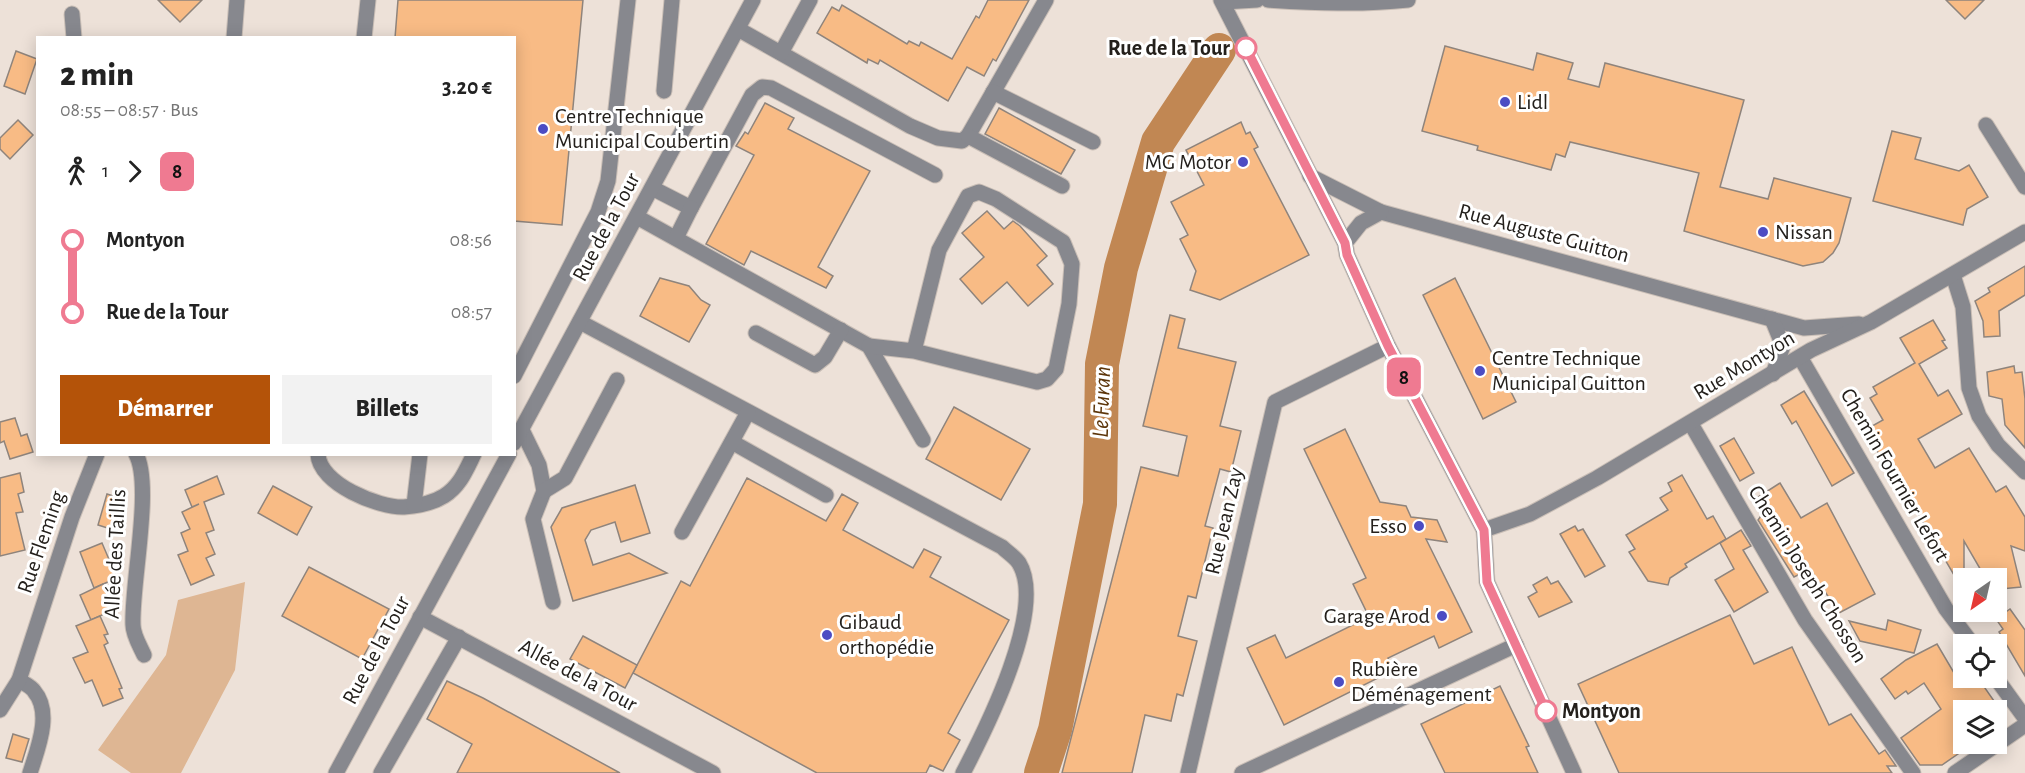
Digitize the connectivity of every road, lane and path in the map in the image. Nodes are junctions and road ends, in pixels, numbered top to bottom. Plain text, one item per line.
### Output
1 (237, 0) edge
2 (368, 0) edge
3 (628, 0) edge
4 (672, 0) edge
5 (753, 0) edge
6 (810, 0) edge
7 (1046, 0) edge
8 (1257, 0) edge
9 (1268, 0) edge
10 (1408, 0) edge
11 (1222, 1) edge
12 (72, 14) dead end
13 (738, 29) junction
14 (74, 36) edge
15 (234, 36) edge
16 (364, 36) edge
17 (781, 53) junction
18 (664, 91) dead end
19 (993, 92) junction
20 (1986, 125) dead end
21 (968, 136) junction
22 (1094, 142) dead end
23 (935, 175) dead end
24 (1310, 176) junction
25 (1062, 186) dead end
26 (652, 188) junction
27 (2025, 188) edge
28 (691, 208) junction
29 (1381, 212) junction
30 (637, 217) junction
31 (2025, 232) edge
32 (676, 238) junction
33 (1345, 243) junction
34 (1953, 275) junction
35 (1772, 319) junction
36 (580, 322) junction
37 (1871, 322) junction
38 (841, 330) junction
39 (756, 333) dead end
40 (869, 346) junction
41 (1388, 346) junction
42 (914, 351) junction
43 (1800, 357) junction
44 (516, 372) edge
45 (1773, 374) junction
46 (617, 380) dead end
47 (748, 412) junction
48 (1691, 424) junction
49 (522, 429) junction
50 (516, 440) edge
51 (923, 440) dead end
52 (732, 442) junction
53 (96, 456) edge
54 (136, 456) edge
55 (318, 456) edge
56 (420, 456) edge
57 (473, 456) edge
58 (507, 456) edge
59 (2025, 472) edge
60 (544, 491) junction
61 (826, 495) dead end
62 (414, 505) junction
63 (1484, 530) junction
64 (682, 532) dead end
65 (554, 602) dead end
66 (420, 616) junction
67 (1965, 634) edge
68 (459, 637) junction
69 (1516, 645) junction
70 (144, 655) dead end
71 (19, 680) junction
72 (2003, 688) edge
73 (0, 710) edge
74 (2025, 718) edge
75 (2025, 725) edge
76 (30, 773) edge
77 (336, 773) edge
78 (381, 773) edge
79 (713, 773) edge
80 (963, 773) edge
81 (1188, 773) edge
82 (1242, 773) edge
83 (1574, 773) edge
84 (1913, 773) edge
85 (1955, 773) edge

1 - 15 street
2 - 16 street
3 - 44 street
4 - 18 street
5 - 13 street, Rue de la Tour
6 - 17 street
7 - 19 street
8 - 11 street
9 - 10 street
11 - 24 street
12 - 14 street
13 - 17 street
13 - 26 street, Rue de la Tour
17 - 21 street
19 - 21 street
19 - 22 street
20 - 27 street
21 - 25 street
23 - 28 street
24 - 29 street, Rue Auguste Guitton
24 - 33 street
26 - 28 street
26 - 30 street, Rue de la Tour
28 - 32 street
29 - 33 street
29 - 35 street, Rue Auguste Guitton
30 - 32 street
30 - 36 street, Rue de la Tour
31 - 34 street, Rue Montyon
32 - 38 street
33 - 41 street
34 - 37 street, Rue Montyon
34 - 59 street
35 - 37 street, Rue Auguste Guitton
35 - 45 street
36 - 47 street
36 - 49 street, Rue de la Tour
37 - 43 street, Rue Montyon
38 - 39 street
38 - 40 street
40 - 42 street
40 - 51 street
41 - 63 street
41 - 81 street, Rue Jean Zay
42 - 42 street
43 - 45 street, Rue Montyon
43 - 67 street, Chemin Fournier Lefort
45 - 48 street, Rue Montyon
46 - 60 street
47 - 52 street
47 - 80 street
48 - 63 street, Rue Montyon
48 - 84 street, Chemin Joseph Chosson
49 - 50 street, Rue de la Tour
49 - 60 street
52 - 61 street
52 - 64 street
53 - 71 street, Rue Fleming
54 - 70 street, Allée des Taillis
55 - 62 street
56 - 62 street
57 - 62 street
58 - 66 street, Rue de la Tour
60 - 65 street
63 - 69 street
66 - 68 street, Allée de la Tour
66 - 77 street, Rue de la Tour
68 - 78 street
68 - 79 street, Allée de la Tour
69 - 82 street
69 - 83 street
71 - 73 street, Rue Fleming
71 - 76 street
72 - 74 street
75 - 85 street

